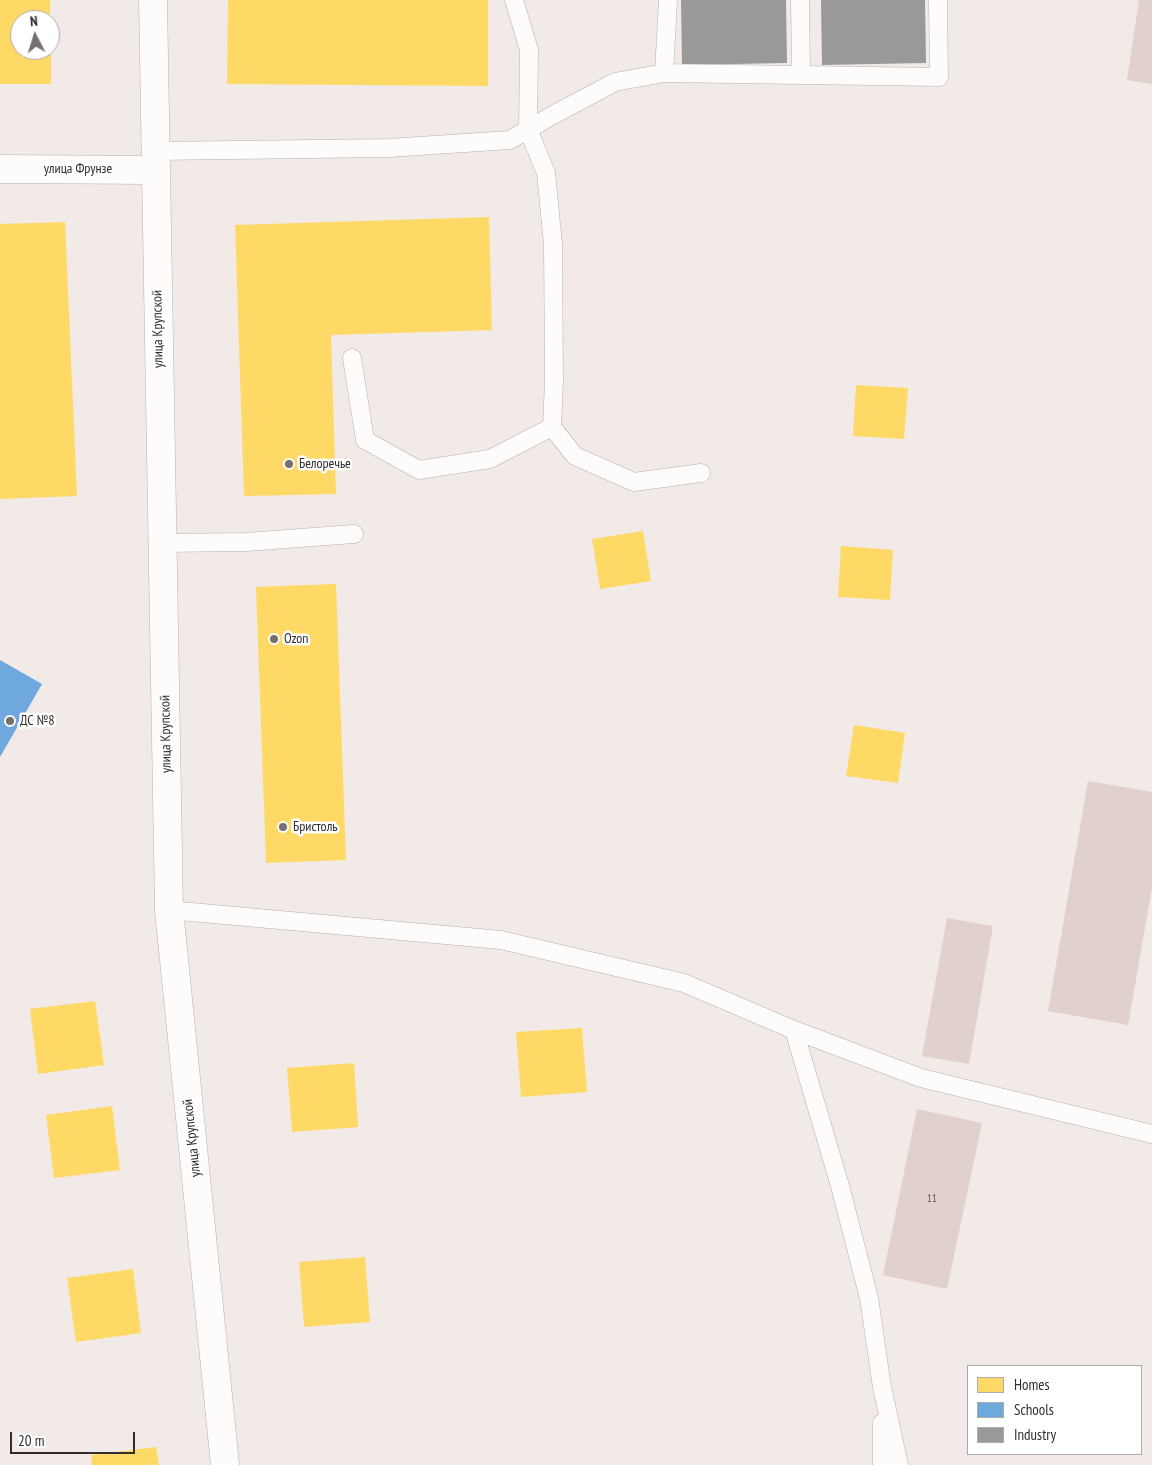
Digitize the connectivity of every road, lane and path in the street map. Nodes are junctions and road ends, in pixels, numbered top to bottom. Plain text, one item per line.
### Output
1 (153, 0) edge
2 (514, 0) edge
3 (668, 0) edge
4 (800, 0) edge
5 (938, 0) edge
6 (664, 74) junction
7 (802, 75) junction
8 (528, 129) junction
9 (155, 160) junction
10 (0, 169) edge
11 (352, 358) dead end
12 (552, 428) junction
13 (701, 473) dead end
14 (354, 534) dead end
15 (162, 542) junction
16 (169, 910) junction
17 (794, 1030) junction
18 (1152, 1134) edge
19 (882, 1387) junction
20 (225, 1465) edge
21 (882, 1465) edge
22 (899, 1465) edge

1 - 9 street, улица Крупской
2 - 8 lane
3 - 6 lane
4 - 7 lane
5 - 7 lane
6 - 7 lane
6 - 8 lane
8 - 9 lane
8 - 12 lane
9 - 10 street, улица Фрунзе
9 - 15 street, улица Крупской
11 - 12 lane
12 - 13 lane
14 - 15 lane
15 - 16 street, улица Крупской
16 - 17 lane
16 - 20 street, улица Крупской
17 - 18 lane
17 - 19 lane
19 - 21 lane
19 - 22 lane

